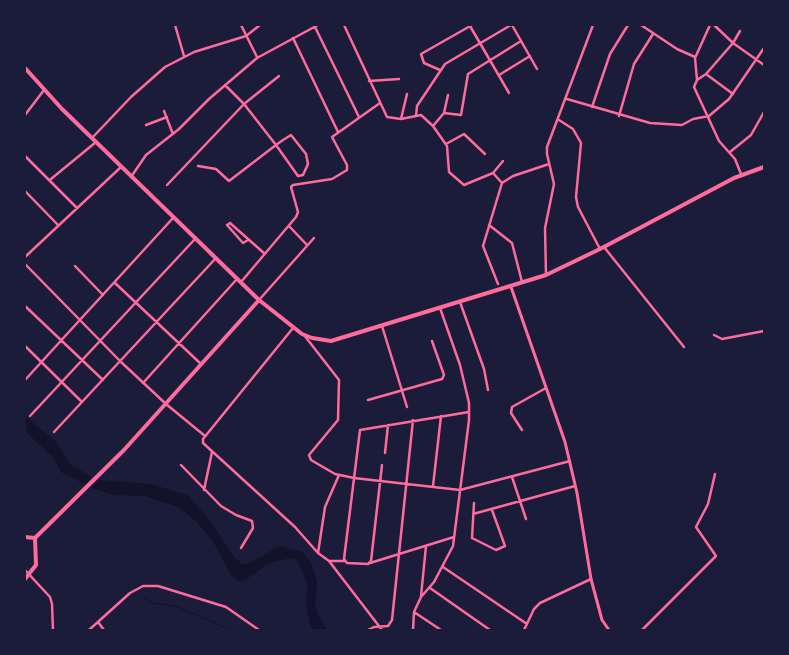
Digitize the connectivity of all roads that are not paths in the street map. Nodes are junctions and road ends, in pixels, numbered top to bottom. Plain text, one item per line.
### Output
1 (175, 25) edge
2 (241, 25) edge
3 (260, 25) edge
4 (344, 25) edge
5 (471, 25) edge
6 (511, 25) edge
7 (593, 25) edge
8 (628, 25) edge
9 (641, 25) edge
10 (712, 25) edge
11 (316, 26) edge
12 (740, 31) dead end
13 (653, 34) junction
14 (246, 36) junction
15 (293, 38) junction
16 (521, 41) junction
17 (480, 43) junction
18 (733, 43) junction
19 (764, 48) edge
20 (184, 56) junction
21 (530, 56) junction
22 (257, 58) junction
23 (695, 58) junction
24 (755, 59) junction
25 (490, 60) junction
26 (764, 66) edge
27 (25, 68) edge
28 (537, 69) dead end
29 (440, 70) junction
30 (499, 74) junction
31 (706, 74) junction
32 (279, 76) dead end
33 (399, 79) dead end
34 (696, 80) junction
35 (369, 81) junction
36 (225, 85) junction
37 (44, 90) junction
38 (509, 93) dead end
39 (407, 94) dead end
40 (734, 94) junction
41 (448, 95) dead end
42 (567, 99) junction
43 (380, 103) junction
44 (244, 104) junction
45 (592, 108) junction
46 (164, 111) dead end
47 (764, 112) edge
48 (444, 113) junction
49 (25, 115) edge
50 (416, 116) junction
51 (619, 116) junction
52 (709, 116) junction
53 (167, 117) junction
54 (360, 117) junction
55 (401, 118) junction
56 (559, 120) junction
57 (146, 125) dead end
58 (433, 126) junction
59 (338, 132) junction
60 (173, 134) junction
61 (94, 140) junction
62 (446, 144) junction
63 (276, 145) junction
64 (730, 152) junction
65 (485, 154) dead end
66 (25, 156) edge
67 (503, 161) dead end
68 (549, 164) junction
69 (198, 166) dead end
70 (121, 167) junction
71 (764, 167) edge
72 (493, 173) junction
73 (741, 174) junction
74 (300, 176) junction
75 (131, 177) junction
76 (50, 179) junction
77 (502, 183) junction
78 (167, 185) dead end
79 (293, 185) junction
80 (26, 193) edge
81 (77, 208) junction
82 (173, 218) junction
83 (58, 225) junction
84 (489, 225) junction
85 (289, 226) junction
86 (314, 238) dead end
87 (195, 239) junction
88 (248, 240) junction
89 (308, 245) junction
90 (602, 248) junction
91 (265, 254) junction
92 (25, 257) edge
93 (216, 258) junction
94 (25, 264) edge
95 (75, 266) dead end
96 (546, 275) junction
97 (237, 279) junction
98 (241, 282) junction
99 (115, 283) junction
100 (523, 283) junction
101 (498, 284) dead end
102 (511, 287) junction
103 (103, 295) junction
104 (259, 300) junction
105 (460, 302) junction
106 (136, 304) junction
107 (25, 306) edge
108 (440, 308) junction
109 (80, 321) junction
110 (157, 324) junction
111 (382, 326) junction
112 (292, 328) junction
113 (764, 331) edge
114 (303, 334) junction
115 (714, 336) dead end
116 (432, 341) dead end
117 (60, 342) junction
118 (101, 342) junction
119 (178, 344) junction
120 (25, 346) edge
121 (684, 347) dead end
122 (42, 362) junction
123 (82, 362) junction
124 (121, 362) junction
125 (201, 364) junction
126 (25, 380) edge
127 (103, 380) junction
128 (62, 383) junction
129 (143, 383) junction
130 (546, 388) junction
131 (402, 390) junction
132 (488, 390) dead end
133 (368, 400) dead end
134 (82, 402) junction
135 (166, 404) junction
136 (407, 407) dead end
137 (469, 412) junction
138 (30, 416) dead end
139 (441, 416) junction
140 (413, 420) junction
141 (388, 425) junction
142 (522, 430) dead end
143 (54, 432) dead end
144 (205, 436) junction
145 (212, 452) junction
146 (385, 453) dead end
147 (570, 461) junction
148 (181, 465) dead end
149 (382, 465) dead end
150 (715, 474) dead end
151 (339, 476) junction
152 (512, 477) junction
153 (354, 478) junction
154 (380, 480) junction
155 (406, 483) junction
156 (433, 486) junction
157 (575, 486) junction
158 (204, 490) junction
159 (460, 490) junction
160 (474, 502) dead end
161 (520, 502) junction
162 (492, 510) junction
163 (473, 514) junction
164 (526, 519) dead end
165 (25, 537) edge
166 (454, 537) junction
167 (35, 538) junction
168 (426, 546) junction
169 (241, 548) dead end
170 (318, 553) junction
171 (398, 553) junction
172 (328, 561) junction
173 (345, 561) junction
174 (370, 562) junction
175 (443, 567) junction
176 (25, 570) edge
177 (30, 574) junction
178 (25, 579) edge
179 (591, 579) junction
180 (430, 588) junction
181 (421, 597) junction
182 (414, 612) junction
183 (98, 622) junction
184 (527, 624) junction
185 (379, 627) junction
186 (53, 630) edge
187 (89, 630) edge
188 (104, 630) edge
189 (258, 630) edge
190 (368, 630) edge
191 (382, 630) edge
192 (413, 630) edge
193 (441, 630) edge
194 (490, 630) edge
195 (524, 630) edge
196 (609, 630) edge
197 (642, 630) edge

1 - 20 street
2 - 14 street
3 - 14 street
4 - 35 street
5 - 17 street
5 - 29 street
6 - 16 street
6 - 17 street
7 - 42 street
8 - 45 street
9 - 13 street
10 - 18 street
10 - 23 street
11 - 15 street
11 - 54 street
12 - 18 street
13 - 23 street
13 - 51 street
14 - 20 street
14 - 22 street
15 - 22 street
15 - 59 street
16 - 21 street
16 - 25 street
17 - 25 street
17 - 29 street
18 - 24 street
18 - 31 street
19 - 24 street
20 - 61 street
21 - 28 street
21 - 30 street
22 - 36 street
23 - 34 street
24 - 26 street
24 - 40 street
25 - 30 street
25 - 48 street
27 - 37 main road
29 - 50 street
30 - 38 street
31 - 34 street
31 - 40 street
32 - 44 street
33 - 35 street
34 - 52 street
35 - 43 street
36 - 44 street
36 - 60 street
37 - 49 street
37 - 61 main road
39 - 55 street
40 - 52 street
41 - 48 street
42 - 45 street
42 - 56 street
43 - 54 street
43 - 55 street
44 - 63 street
44 - 78 street
45 - 51 street
46 - 53 street
47 - 64 street
48 - 58 street
50 - 55 street
50 - 58 street
51 - 52 street
52 - 64 street
53 - 57 street
53 - 60 street
54 - 59 street
56 - 68 street
56 - 90 street
58 - 62 street
59 - 79 street
60 - 75 street
61 - 70 main road
61 - 76 street
62 - 65 street
62 - 72 street
63 - 69 street
63 - 74 street
63 - 74 street
64 - 73 street
66 - 76 street
67 - 72 street
68 - 77 street
68 - 96 street
70 - 75 main road
70 - 81 street
71 - 73 main road
72 - 77 street
73 - 90 main road
74 - 79 street
75 - 82 main road
76 - 81 street
77 - 84 street
79 - 85 street
80 - 83 street
81 - 83 street
82 - 87 main road
82 - 99 street
83 - 92 street
84 - 100 street
84 - 101 street
85 - 89 street
85 - 91 street
86 - 89 street
87 - 93 main road
87 - 106 street
88 - 88 street
88 - 91 street
89 - 104 street
90 - 96 main road
90 - 121 street
91 - 98 street
93 - 97 main road
93 - 110 street
94 - 109 street
95 - 103 street
96 - 100 main road
97 - 98 main road
97 - 119 street
98 - 104 main road
99 - 103 street
99 - 106 street
100 - 102 main road
102 - 105 main road
102 - 130 street
103 - 109 street
104 - 112 main road
104 - 125 main road
105 - 108 main road
105 - 132 street
106 - 110 street
106 - 118 street
107 - 117 street
108 - 111 main road
108 - 137 street
109 - 117 street
109 - 118 street
110 - 119 street
110 - 124 street
111 - 114 main road
111 - 131 street
112 - 114 main road
112 - 144 street
113 - 115 street
114 - 151 street
116 - 131 street
117 - 122 street
117 - 123 street
118 - 123 street
118 - 124 street
119 - 125 street
119 - 129 street
120 - 122 street
122 - 126 street
122 - 128 street
123 - 127 street
123 - 128 street
124 - 127 street
124 - 129 street
125 - 135 main road
127 - 134 street
128 - 134 street
128 - 138 street
129 - 135 street
130 - 142 street
130 - 147 street
131 - 133 street
131 - 136 street
134 - 143 street
135 - 144 street
135 - 167 main road
137 - 139 street
137 - 159 street
139 - 140 street
139 - 156 street
140 - 141 street
140 - 155 street
141 - 146 street
141 - 153 street
144 - 145 street
145 - 158 street
145 - 170 street
147 - 152 street
147 - 157 street
148 - 158 street
149 - 154 street
150 - 197 street
151 - 153 street
151 - 170 street
152 - 159 street
152 - 161 street
153 - 154 street
153 - 173 street
154 - 155 street
154 - 174 street
155 - 156 street
155 - 171 street
156 - 159 street
157 - 161 street
157 - 179 street
158 - 169 street
159 - 166 street
160 - 163 street
161 - 162 street
161 - 164 street
162 - 163 street
162 - 163 street
165 - 167 main road
166 - 168 street
166 - 175 street
167 - 177 main road
168 - 171 street
168 - 181 street
170 - 172 street
171 - 174 street
171 - 185 street
172 - 173 street
172 - 185 street
173 - 174 street
175 - 180 street
175 - 184 street
176 - 177 street
177 - 178 main road
177 - 186 street
179 - 184 street
179 - 196 street
180 - 181 street
180 - 194 street
181 - 182 street
182 - 192 street
182 - 193 street
183 - 187 street
183 - 188 street
183 - 189 street
184 - 195 street
185 - 190 street
185 - 191 street

